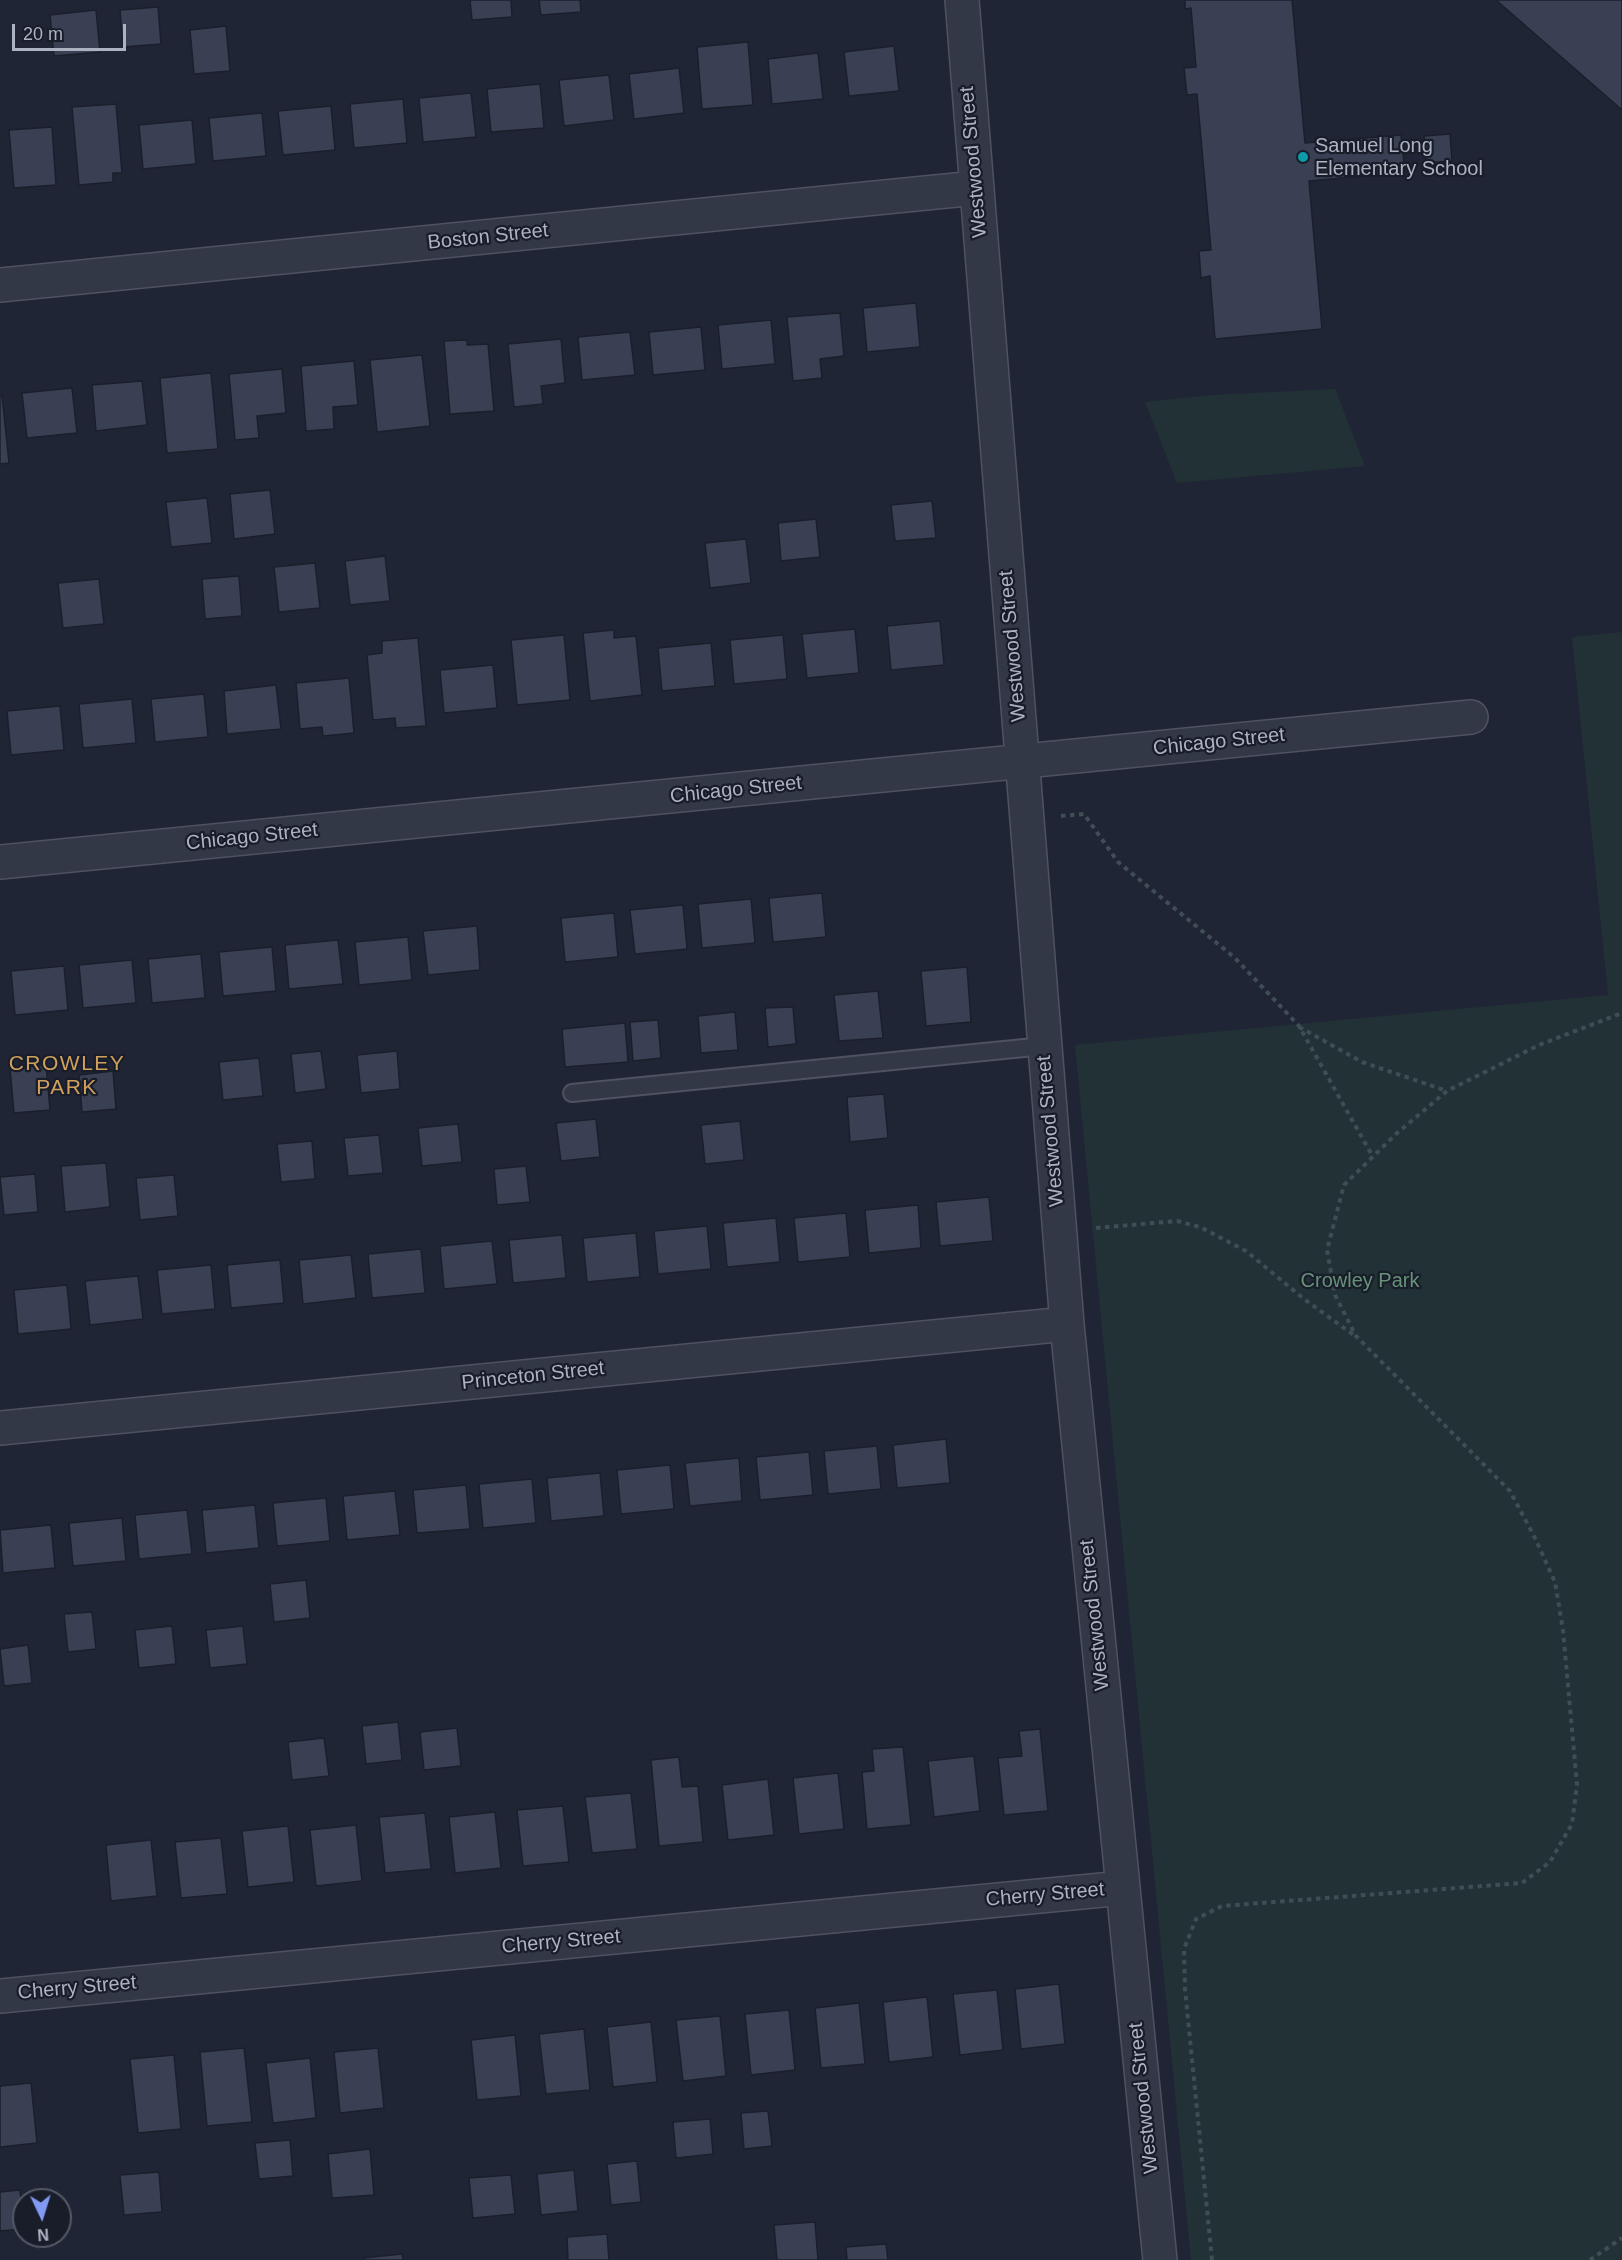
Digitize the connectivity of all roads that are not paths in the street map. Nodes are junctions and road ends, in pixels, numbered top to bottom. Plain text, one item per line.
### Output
1 (962, 0) edge
2 (976, 188) junction
3 (0, 285) edge
4 (1471, 717) dead end
5 (1022, 761) junction
6 (0, 862) edge
7 (1044, 1046) junction
8 (572, 1093) dead end
9 (1067, 1324) junction
10 (0, 1428) edge
11 (1122, 1888) junction
12 (0, 1996) edge
13 (1161, 2260) edge

1 - 2 street, Westwood Street
2 - 3 street, Boston Street
2 - 5 street, Westwood Street
4 - 5 street, Chicago Street
5 - 6 street, Chicago Street
5 - 7 street, Westwood Street
7 - 8 lane
7 - 9 street, Westwood Street
9 - 10 street, Princeton Street
9 - 11 street, Westwood Street
11 - 12 street, Cherry Street
11 - 13 street, Westwood Street

